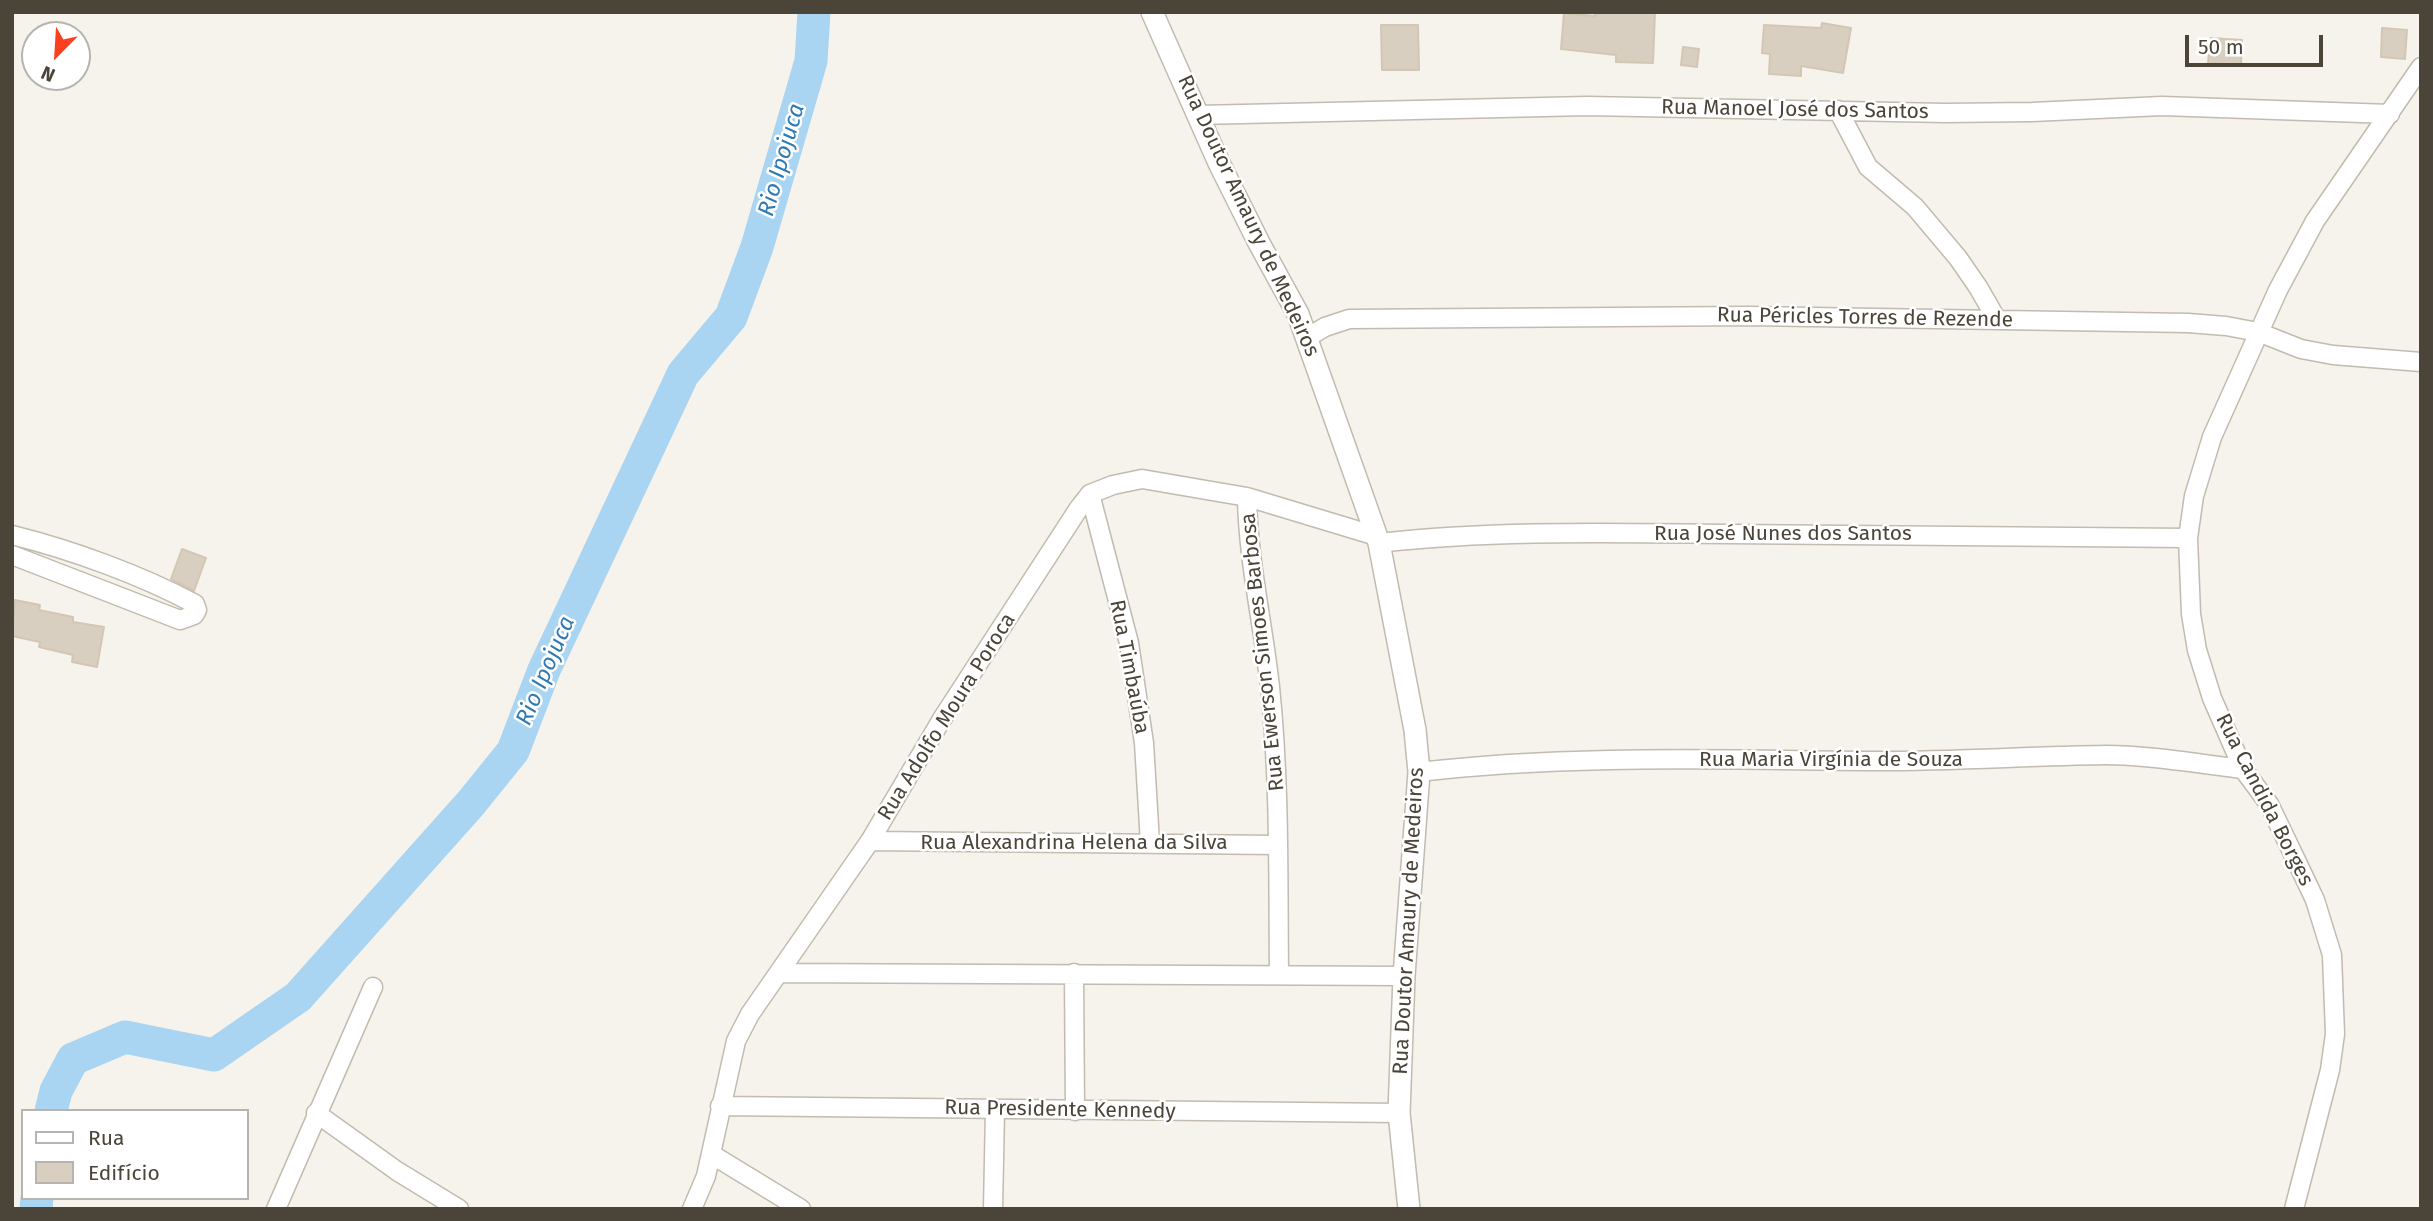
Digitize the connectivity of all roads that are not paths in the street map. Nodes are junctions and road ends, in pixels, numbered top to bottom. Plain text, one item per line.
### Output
1 (1152, 12) edge
2 (2421, 67) edge
3 (1838, 110) junction
4 (2390, 114) junction
5 (1199, 115) junction
6 (1997, 320) junction
7 (2258, 332) junction
8 (1308, 337) junction
9 (2421, 362) edge
10 (1090, 494) junction
11 (1247, 497) junction
12 (12, 535) edge
13 (2188, 538) junction
14 (1378, 539) junction
15 (12, 555) edge
16 (2244, 769) junction
17 (1419, 772) junction
18 (870, 841) junction
19 (1150, 843) junction
20 (1278, 845) junction
21 (781, 973) junction
22 (1074, 973) junction
23 (1279, 975) junction
24 (1404, 976) junction
25 (373, 987) dead end
26 (720, 1107) junction
27 (995, 1110) junction
28 (1075, 1111) junction
29 (1399, 1112) junction
30 (316, 1113) junction
31 (711, 1154) junction
32 (695, 1204) edge
33 (276, 1209) edge
34 (459, 1209) edge
35 (714, 1209) edge
36 (800, 1209) edge
37 (993, 1209) edge
38 (1409, 1209) edge
39 (2294, 1209) edge

1 - 5 street, Rua Doutor Amaury de Medeiros
2 - 4 street, Rua Candida Borges
3 - 4 street, Rua Manoel José dos Santos
3 - 5 street, Rua Manoel José dos Santos
3 - 6 street
4 - 7 street, Rua Candida Borges
5 - 8 street, Rua Doutor Amaury de Medeiros
6 - 7 street, Rua Péricles Torres de Rezende
6 - 8 street, Rua Péricles Torres de Rezende
7 - 9 street, Rua Péricles Torres de Rezende
7 - 13 street, Rua Candida Borges
8 - 14 street, Rua Doutor Amaury de Medeiros
10 - 11 street
10 - 18 street, Rua Adolfo Moura Poroca
10 - 19 street, Rua Timbaúba
11 - 14 street
11 - 20 street, Rua Ewerson Simoes Barbosa
12 - 15 street
13 - 14 street, Rua José Nunes dos Santos
13 - 16 street, Rua Candida Borges
14 - 17 street, Rua Doutor Amaury de Medeiros
16 - 17 street, Rua Maria Virgínia de Souza
16 - 39 street, Rua Candida Borges
17 - 24 street, Rua Doutor Amaury de Medeiros
18 - 19 street, Rua Alexandrina Helena da Silva
18 - 21 street, Rua Adolfo Moura Poroca
19 - 20 street, Rua Alexandrina Helena da Silva
20 - 23 street, Rua Ewerson Simoes Barbosa
21 - 22 street
21 - 26 street, Rua Adolfo Moura Poroca
22 - 23 street
22 - 28 street
23 - 24 street
24 - 29 street, Rua Doutor Amaury de Medeiros
25 - 30 street
26 - 27 street, Rua Presidente Kennedy
26 - 31 street, Rua Adolfo Moura Poroca
27 - 28 street, Rua Presidente Kennedy
27 - 37 street
28 - 29 street, Rua Presidente Kennedy
29 - 38 street, Rua Doutor Amaury de Medeiros
30 - 33 street
30 - 34 street
31 - 32 street, Rua Adolfo Moura Poroca
31 - 36 street
32 - 35 street

